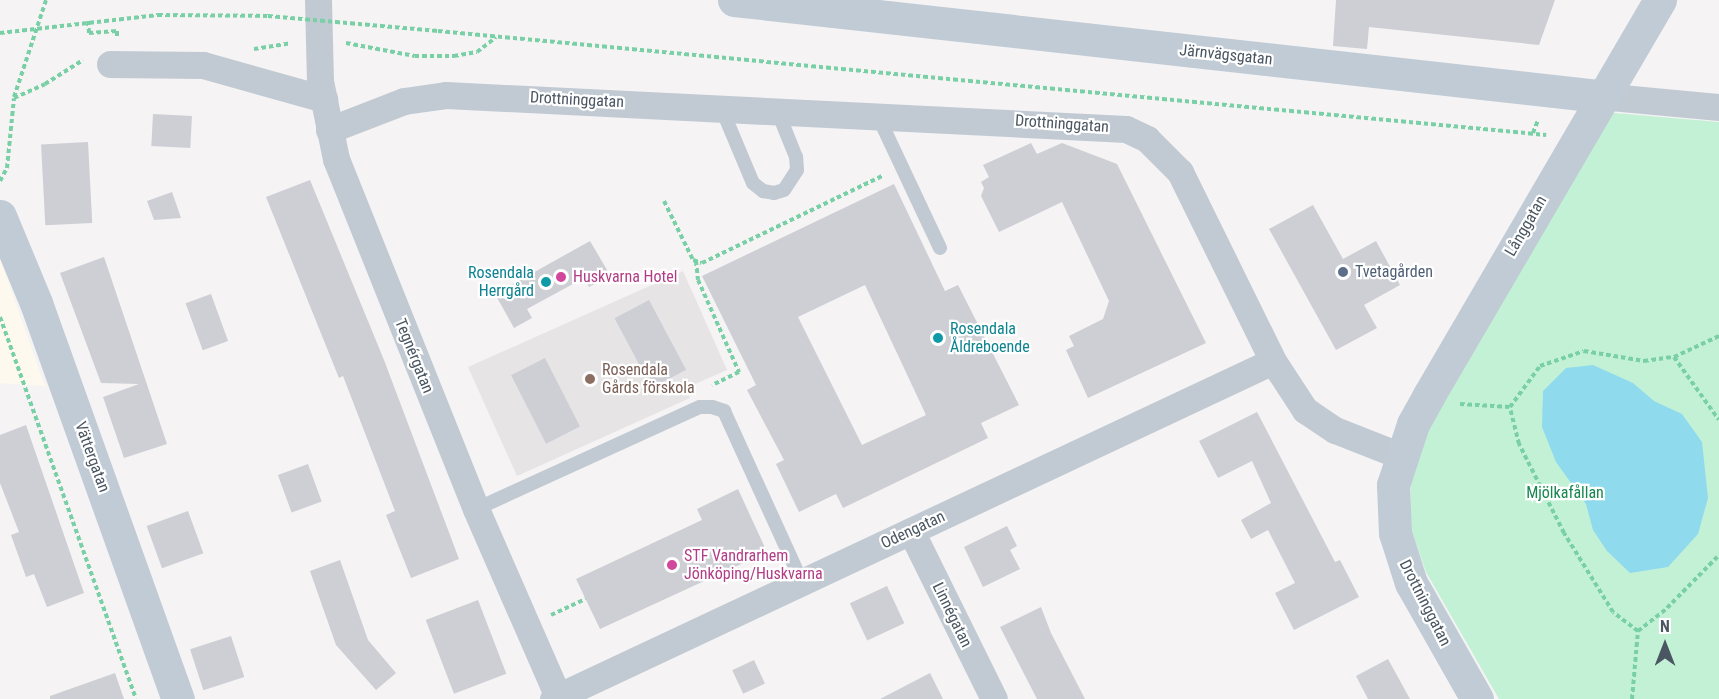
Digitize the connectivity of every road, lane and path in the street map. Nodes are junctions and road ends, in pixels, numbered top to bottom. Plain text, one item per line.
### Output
1 (46, 0) edge
2 (318, 0) edge
3 (734, 0) edge
4 (1660, 0) edge
5 (88, 21) junction
6 (0, 33) edge
7 (88, 33) dead end
8 (110, 64) dead end
9 (1600, 96) junction
10 (14, 98) dead end
11 (324, 99) junction
12 (721, 107) junction
13 (1719, 107) edge
14 (777, 110) junction
15 (877, 114) junction
16 (329, 130) junction
17 (1576, 139) junction
18 (902, 167) junction
19 (664, 201) dead end
20 (0, 216) edge
21 (940, 248) dead end
22 (696, 261) junction
23 (0, 317) edge
24 (1719, 336) edge
25 (1674, 357) junction
26 (1273, 361) junction
27 (708, 387) dead end
28 (1449, 403) dead end
29 (1510, 407) junction
30 (1719, 420) edge
31 (1401, 456) junction
32 (476, 509) junction
33 (911, 531) junction
34 (1719, 555) edge
35 (802, 582) junction
36 (585, 599) dead end
37 (551, 615) dead end
38 (1638, 631) junction
39 (557, 698) edge
40 (136, 699) edge
41 (178, 699) edge
42 (994, 699) edge
43 (1478, 699) edge
44 (1632, 699) edge

1 - 10 path
2 - 11 street, Tegnérgatan
3 - 9 street, Järnvägsgatan
4 - 9 street, Långgatan
5 - 6 path, bridge
5 - 7 path
5 - 17 path, bridge
8 - 11 street
9 - 13 street, Järnvägsgatan
9 - 17 street, Långgatan
11 - 16 street, Tegnérgatan
12 - 14 street, Drottninggatan
12 - 14 lane
12 - 16 street, Drottninggatan
14 - 15 street, Drottninggatan
15 - 18 lane
15 - 26 street, Drottninggatan
16 - 32 street, Tegnérgatan
17 - 31 street, Långgatan
18 - 21 lane
18 - 22 path
19 - 22 path
20 - 41 street, Vättergatan
22 - 27 path
23 - 40 path
24 - 25 path
25 - 29 path
25 - 30 path
26 - 31 street, Drottninggatan
26 - 33 street, Odengatan
28 - 29 path
29 - 38 path
31 - 43 street, Drottninggatan
32 - 35 lane
32 - 39 street, Tegnérgatan
33 - 35 street, Odengatan
33 - 42 street, Linnégatan
34 - 38 path
35 - 39 street, Odengatan
36 - 37 path
38 - 44 path

